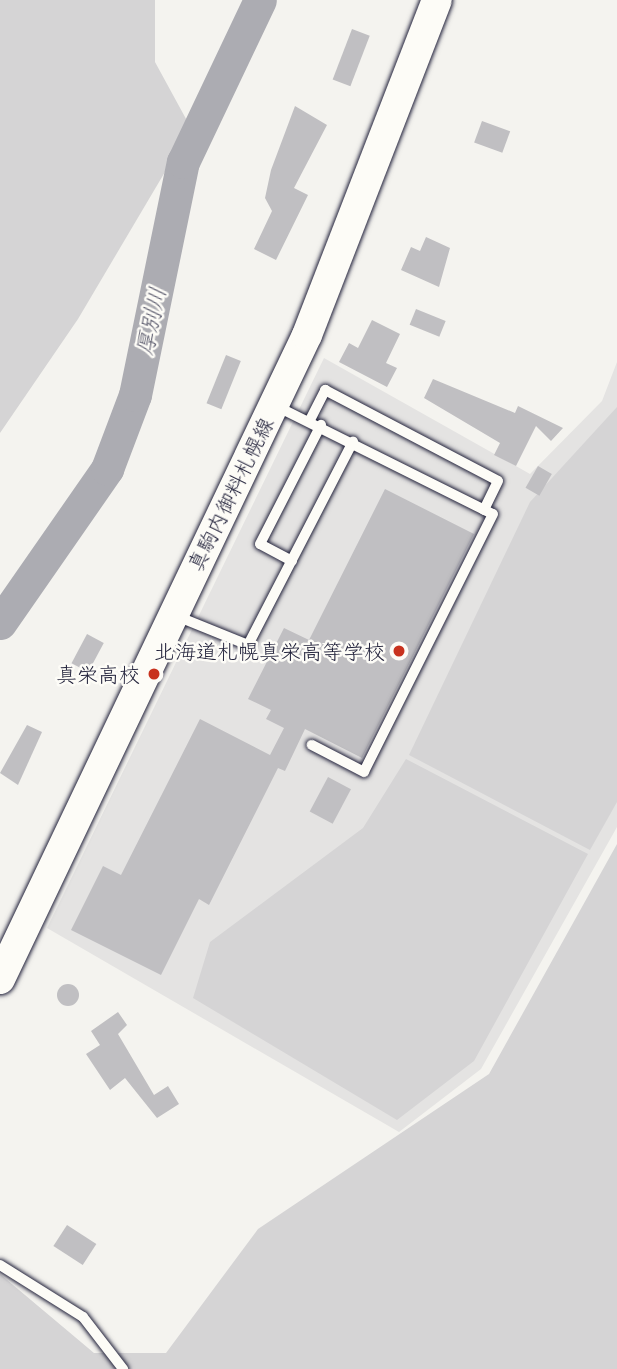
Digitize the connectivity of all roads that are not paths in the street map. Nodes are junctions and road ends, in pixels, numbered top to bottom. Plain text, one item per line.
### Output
1 (419, 0) edge
2 (437, 0) edge
3 (274, 405) junction
4 (310, 420) junction
5 (321, 425) junction
6 (353, 442) junction
7 (484, 510) junction
8 (292, 561) junction
9 (172, 614) junction
10 (312, 745) dead end
11 (0, 930) edge
12 (0, 979) edge
13 (0, 1265) edge
14 (123, 1369) edge

1 - 11 main road, 真駒内御料札幌線
2 - 3 main road, 真駒内御料札幌線
3 - 4 lane
3 - 9 main road, 真駒内御料札幌線
4 - 5 lane
4 - 7 lane
5 - 6 lane
5 - 8 lane
6 - 7 lane
6 - 8 lane
7 - 10 lane
8 - 9 lane
9 - 12 main road, 真駒内御料札幌線
13 - 14 lane

